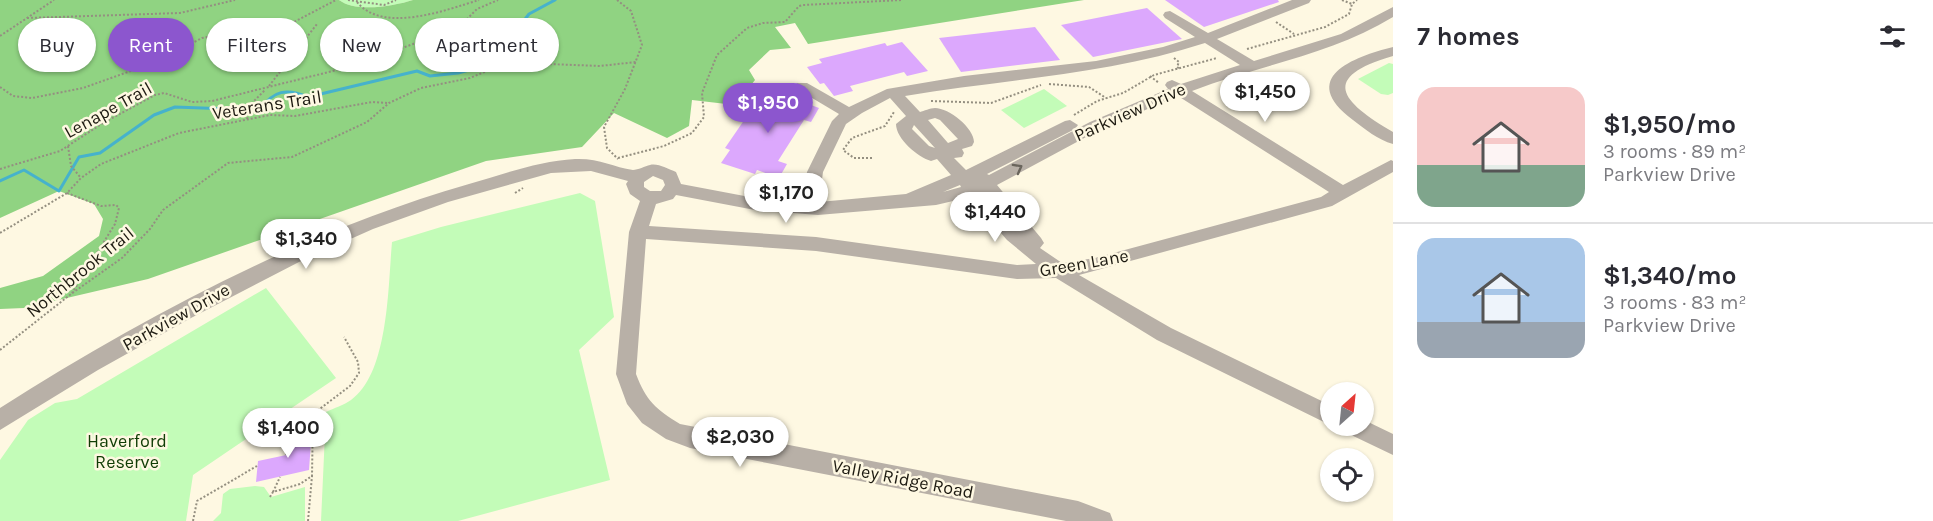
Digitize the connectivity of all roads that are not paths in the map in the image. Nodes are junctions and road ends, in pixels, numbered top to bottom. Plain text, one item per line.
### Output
1 (1304, 0) edge
2 (1390, 0) edge
3 (1393, 11) edge
4 (1170, 15) dead end
5 (1209, 37) junction
6 (1393, 51) edge
7 (1245, 58) junction
8 (1169, 85) junction
9 (802, 86) dead end
10 (894, 93) junction
11 (850, 114) junction
12 (915, 118) junction
13 (1393, 139) edge
14 (944, 148) junction
15 (1391, 166) dead end
16 (637, 178) junction
17 (976, 180) junction
18 (672, 188) junction
19 (1343, 193) junction
20 (648, 198) junction
21 (810, 208) junction
22 (638, 232) junction
23 (1060, 271) junction
24 (1320, 410) edge
25 (0, 420) edge
26 (1374, 436) edge
27 (1393, 445) edge
28 (1102, 521) edge

1 - 5 street
2 - 7 street, Parkview Drive
3 - 7 street, Parkview Drive
4 - 5 street
5 - 7 street
5 - 10 street
6 - 13 street
7 - 8 street, Parkview Drive
8 - 17 street, Parkview Drive
8 - 19 street
9 - 11 street
10 - 11 street
10 - 12 street
11 - 21 street
12 - 14 street
12 - 14 street
14 - 17 street
15 - 19 street, Green Lane
16 - 18 street, Parkview Drive
16 - 20 street
16 - 25 street, Parkview Drive
17 - 21 street, Parkview Drive
17 - 23 street
18 - 20 street
18 - 21 street, Parkview Drive
19 - 23 street, Green Lane
20 - 22 street, Valley Ridge Road
22 - 23 street, Green Lane
22 - 28 street, Valley Ridge Road
23 - 24 street
26 - 27 street

